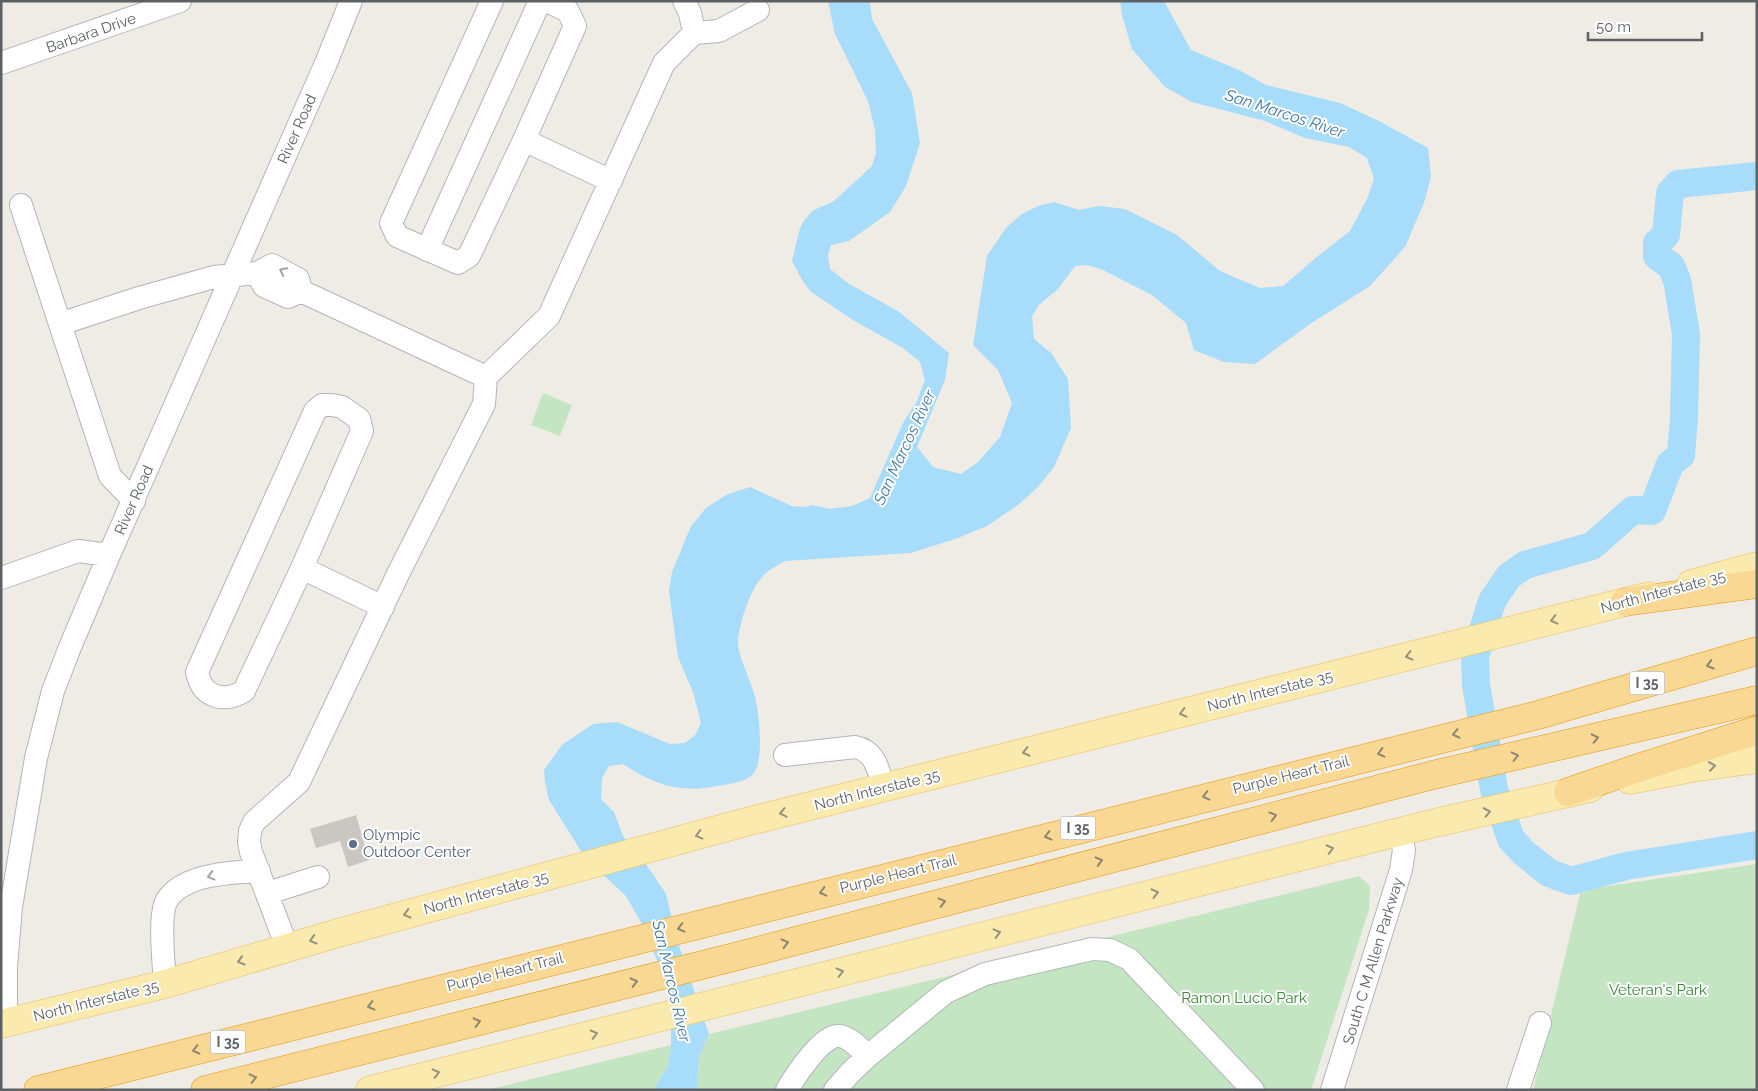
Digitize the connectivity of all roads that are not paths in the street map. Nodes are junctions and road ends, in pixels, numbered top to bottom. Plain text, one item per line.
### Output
1 (180, 1) edge
2 (351, 1) edge
3 (492, 1) edge
4 (540, 1) edge
5 (547, 1) edge
6 (684, 1) edge
7 (758, 10) dead end
8 (694, 33) junction
9 (1, 63) edge
10 (524, 140) junction
11 (611, 181) junction
12 (21, 205) dead end
13 (427, 250) junction
14 (233, 275) junction
15 (60, 324) junction
16 (486, 377) junction
17 (134, 501) junction
18 (109, 555) junction
19 (1757, 566) edge
20 (302, 568) junction
21 (1, 578) edge
22 (1757, 584) edge
23 (1613, 605) junction
24 (383, 607) junction
25 (1757, 652) edge
26 (1757, 700) edge
27 (1757, 730) edge
28 (785, 755) dead end
29 (1757, 759) edge
30 (884, 788) junction
31 (1565, 794) junction
32 (1400, 832) junction
33 (259, 871) junction
34 (318, 877) dead end
35 (268, 893) junction
36 (6, 907) edge
37 (287, 947) junction
38 (4, 967) edge
39 (165, 984) junction
40 (1540, 1022) dead end
41 (4, 1024) edge
42 (868, 1056) junction
43 (379, 1087) edge
44 (38, 1090) edge
45 (205, 1090) edge
46 (787, 1090) edge
47 (835, 1090) edge
48 (1253, 1090) edge
49 (1332, 1090) edge
50 (1518, 1090) edge

1 - 9 street, Barbara Drive
2 - 14 street, River Road
3 - 13 street
4 - 13 street
5 - 10 street
6 - 8 street
7 - 8 street
8 - 11 street
10 - 11 street
10 - 13 street
11 - 16 street
12 - 15 street
14 - 15 street
14 - 16 street
14 - 17 street, River Road
15 - 17 street
16 - 24 street
17 - 18 street, River Road
18 - 21 street
18 - 36 street, River Road
19 - 23 main road, North Interstate 35
20 - 20 street
20 - 24 street
22 - 23 highway
23 -> 30 main road, North Interstate 35
24 - 33 street
25 -> 44 highway, Purple Heart Trail / I 35
45 -> 26 highway, I 35
27 - 31 highway
28 - 30 street
31 -> 29 main road
30 -> 37 main road, North Interstate 35
32 -> 31 main road
43 -> 32 main road
32 - 49 street, South C M Allen Parkway
33 - 35 street
33 -> 39 street
34 - 35 street
35 - 37 street
36 - 38 street, River Road
37 -> 39 main road, North Interstate 35
38 - 41 street, River Road
39 - 41 main road, North Interstate 35
40 - 50 street
42 - 46 street
42 - 47 street
42 - 48 street

